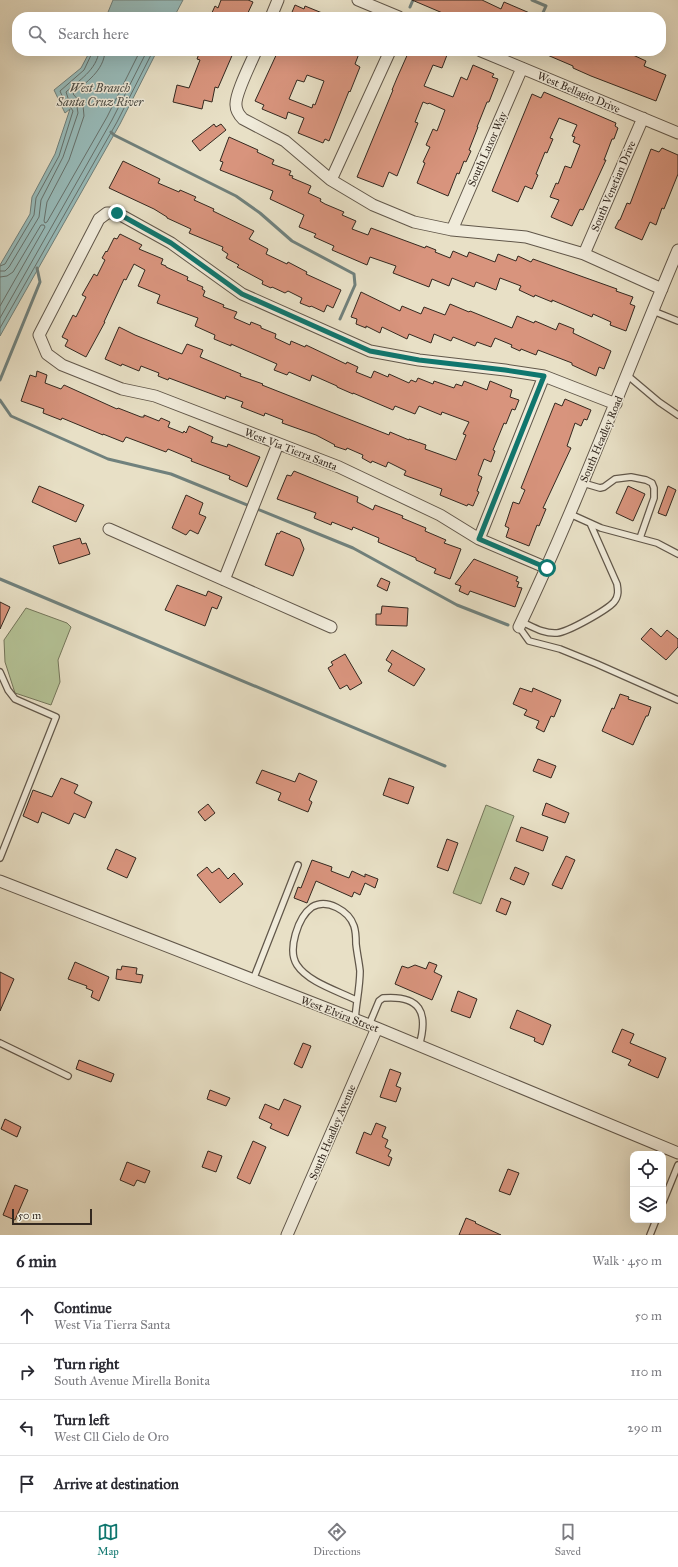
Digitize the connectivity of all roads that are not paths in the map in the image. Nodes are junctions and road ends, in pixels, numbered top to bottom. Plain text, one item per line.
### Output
1 (278, 0) edge
2 (358, 0) edge
3 (273, 12) edge
4 (387, 12) edge
5 (254, 56) edge
6 (388, 56) edge
7 (493, 56) edge
8 (522, 68) junction
9 (643, 118) junction
10 (678, 133) edge
11 (331, 180) junction
12 (452, 230) junction
13 (678, 250) edge
14 (584, 254) junction
15 (662, 289) junction
16 (653, 311) junction
17 (678, 321) edge
18 (627, 375) junction
19 (544, 376) junction
20 (616, 404) junction
21 (678, 415) edge
22 (278, 444) junction
23 (583, 483) junction
24 (570, 514) junction
25 (590, 523) junction
26 (109, 529) dead end
27 (640, 538) junction
28 (479, 539) junction
29 (678, 554) edge
30 (547, 568) junction
31 (224, 580) junction
32 (520, 624) junction
33 (332, 627) dead end
34 (0, 672) edge
35 (678, 700) edge
36 (0, 858) edge
37 (298, 865) dead end
38 (0, 882) edge
39 (253, 980) junction
40 (356, 1000) junction
41 (355, 1020) junction
42 (373, 1027) junction
43 (0, 1043) edge
44 (419, 1046) junction
45 (68, 1076) dead end
46 (678, 1153) edge
47 (678, 1165) edge
48 (666, 1195) edge
49 (655, 1223) edge
50 (287, 1235) edge
51 (650, 1235) edge

1 - 3 street
2 - 4 street
5 - 11 street
6 - 11 street
7 - 8 street, West Bellagio Drive
8 - 9 street, West Bellagio Drive
8 - 12 street, South Luxor Way
9 - 10 street, West Bellagio Drive
9 - 14 street, South Venetian Drive
11 - 12 street
12 - 14 street
13 - 15 street, South Headley Road
14 - 15 street
15 - 16 street, South Headley Road
16 - 17 lane
16 - 18 street, South Headley Road
18 - 20 street, South Headley Road
18 - 21 lane
19 - 20 street
19 - 22 street, West Via Tierra Santa
19 - 28 street
20 - 23 street, South Headley Road
22 - 28 street, West Via Tierra Santa
22 - 31 street
23 - 24 street, South Headley Road
23 - 27 lane
24 - 25 lane
24 - 30 street, South Headley Road
25 - 27 lane
25 - 32 lane
26 - 31 street
27 - 29 lane
28 - 30 street, West Via Tierra Santa
30 - 32 street, South Headley Road
31 - 33 street
32 - 35 lane
34 - 36 lane
37 - 39 lane
38 - 39 street, West Elvira Street
39 - 41 street, West Elvira Street
40 - 40 lane
40 - 41 lane
41 - 42 street, West Elvira Street
42 - 44 street, West Elvira Street
42 - 44 lane
42 - 50 street, South Headley Avenue
43 - 45 lane
44 - 46 street, West Elvira Street
47 - 48 lane
49 - 51 lane

